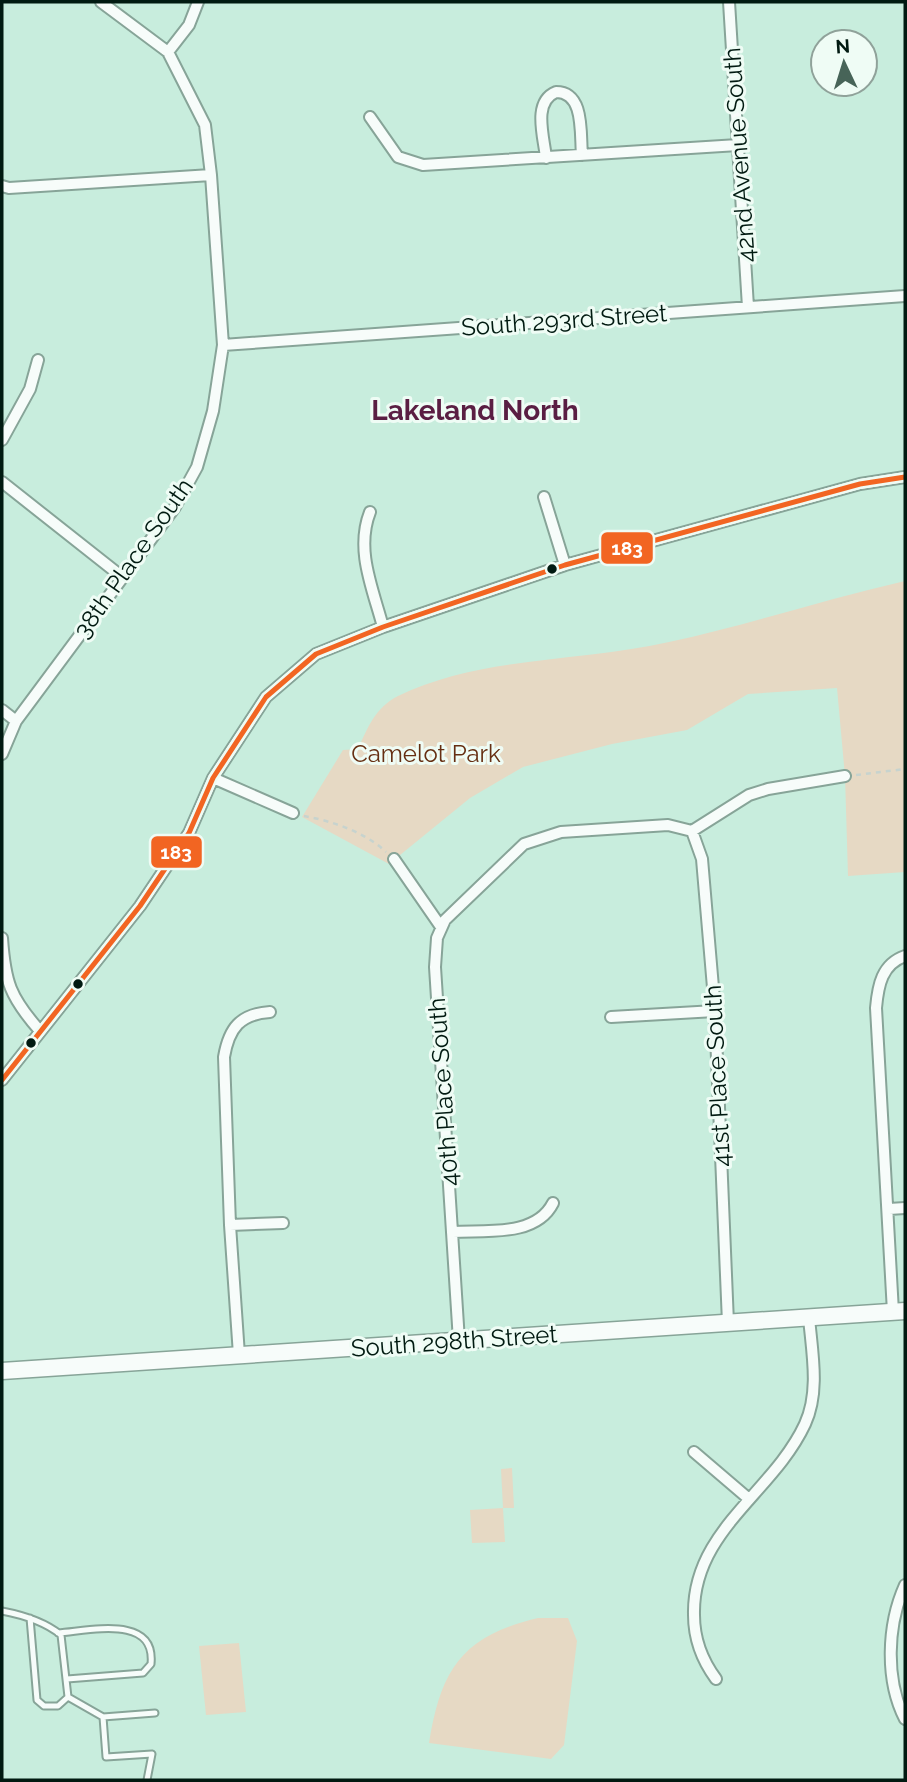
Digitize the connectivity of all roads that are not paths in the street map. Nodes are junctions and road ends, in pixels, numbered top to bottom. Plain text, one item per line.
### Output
1 (101, 2) edge
2 (198, 2) edge
3 (729, 2) edge
4 (168, 52) junction
5 (370, 117) dead end
6 (738, 145) junction
7 (582, 155) junction
8 (546, 158) junction
9 (211, 175) junction
10 (2, 186) edge
11 (905, 296) edge
12 (748, 307) junction
13 (223, 345) junction
14 (38, 360) dead end
15 (2, 440) edge
16 (905, 477) edge
17 (2, 482) edge
18 (544, 497) dead end
19 (370, 512) dead end
20 (565, 565) junction
21 (121, 576) junction
22 (383, 627) junction
23 (2, 710) edge
24 (16, 721) junction
25 (2, 754) edge
26 (845, 776) road end
27 (213, 778) junction
28 (293, 813) road end
29 (692, 831) junction
30 (394, 859) road end
31 (441, 927) junction
32 (2, 938) edge
33 (905, 956) edge
34 (715, 1011) junction
35 (270, 1012) dead end
36 (611, 1017) dead end
37 (40, 1031) junction
38 (2, 1080) edge
39 (553, 1203) dead end
40 (905, 1208) edge
41 (889, 1209) junction
42 (283, 1223) dead end
43 (230, 1226) junction
44 (453, 1232) junction
45 (899, 1312) edge
46 (809, 1318) junction
47 (727, 1323) junction
48 (459, 1341) junction
49 (239, 1355) junction
50 (2, 1371) edge
51 (694, 1452) dead end
52 (749, 1499) junction
53 (905, 1585) edge
54 (2, 1611) edge
55 (30, 1618) junction
56 (58, 1633) junction
57 (67, 1679) junction
58 (716, 1679) dead end
59 (68, 1697) junction
60 (155, 1713) dead end
61 (103, 1717) junction
62 (905, 1719) edge
63 (147, 1780) edge

1 - 4 street
2 - 4 street
3 - 6 street, 42nd Avenue South
4 - 9 street, 38th Place South
5 - 8 street
6 - 7 street
6 - 12 street, 42nd Avenue South
7 - 8 street
7 - 8 street
9 - 10 street
9 - 13 street, 38th Place South
11 - 12 street, South 293rd Street
12 - 13 street, South 293rd Street
13 - 21 street, 38th Place South
14 - 15 street
16 - 20 street
17 - 21 street
18 - 20 street
19 - 22 street
20 - 22 street
21 - 24 street, 38th Place South
22 - 27 street
23 - 24 street
24 - 25 street, 38th Place South
26 - 29 street
27 - 28 street
27 - 37 street
29 - 31 street
29 - 34 street, 41st Place South
30 - 31 street
31 - 44 street, 40th Place South
32 - 37 street
33 - 41 street
34 - 36 street
34 - 47 street, 41st Place South
35 - 43 street
37 - 38 street
39 - 44 street
40 - 41 street
41 - 45 street
42 - 43 street
43 - 49 street
44 - 48 street, 40th Place South
45 - 46 street, South 298th Street
46 - 47 street, South 298th Street
46 - 52 street
47 - 48 street, South 298th Street
48 - 49 street, South 298th Street
49 - 50 street, South 298th Street
51 - 52 street
52 - 58 street
53 - 62 street
54 - 55 lane
55 - 56 lane
55 - 59 lane
56 - 57 lane
56 - 57 lane
57 - 59 lane
59 - 61 lane
60 - 61 lane
61 - 63 lane

